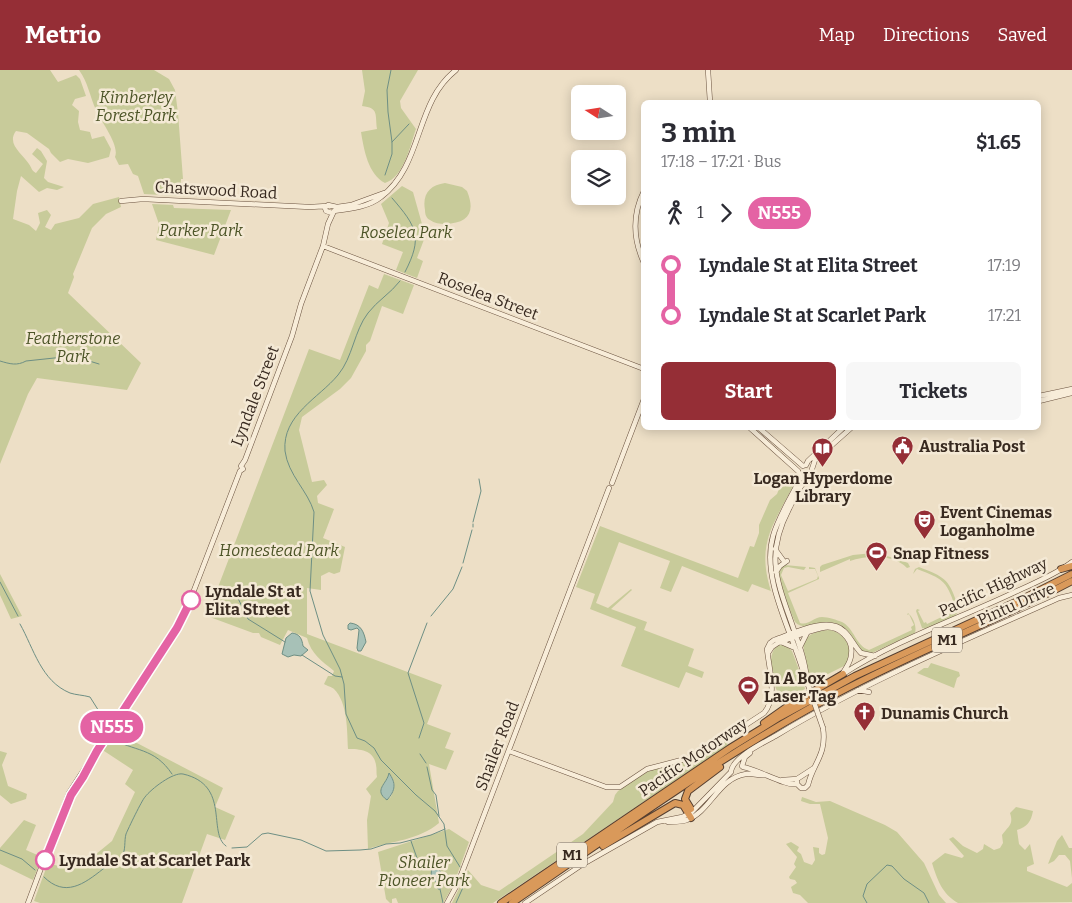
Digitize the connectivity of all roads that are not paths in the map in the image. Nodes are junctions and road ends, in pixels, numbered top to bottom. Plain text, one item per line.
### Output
1 (456, 70) edge
2 (708, 70) edge
3 (710, 100) edge
4 (641, 198) edge
5 (121, 201) dead end
6 (641, 204) edge
7 (330, 210) junction
8 (323, 246) junction
9 (641, 250) edge
10 (641, 254) edge
11 (641, 367) edge
12 (1072, 389) edge
13 (1072, 393) edge
14 (1041, 396) edge
15 (1041, 401) edge
16 (641, 407) edge
17 (752, 430) edge
18 (761, 430) edge
19 (841, 430) edge
20 (849, 430) edge
21 (804, 466) junction
22 (812, 469) junction
23 (800, 474) junction
24 (808, 479) junction
25 (775, 550) junction
26 (1072, 562) edge
27 (1072, 566) edge
28 (1061, 569) junction
29 (776, 573) junction
30 (1072, 574) edge
31 (1072, 581) edge
32 (1072, 595) edge
33 (790, 626) junction
34 (806, 631) junction
35 (794, 636) junction
36 (782, 640) junction
37 (798, 647) junction
38 (875, 656) junction
39 (842, 674) junction
40 (858, 690) junction
41 (869, 692) dead end
42 (761, 729) junction
43 (757, 747) junction
44 (509, 751) junction
45 (730, 756) junction
46 (736, 764) junction
47 (743, 766) junction
48 (814, 768) junction
49 (731, 772) junction
50 (742, 774) junction
51 (765, 775) junction
52 (736, 776) junction
53 (804, 776) junction
54 (809, 780) junction
55 (797, 782) junction
56 (687, 806) junction
57 (693, 813) junction
58 (682, 818) junction
59 (651, 826) junction
60 (574, 861) junction
61 (28, 903) edge
62 (447, 903) edge
63 (501, 903) edge
64 (512, 903) edge
65 (525, 903) edge

1 - 7 street, Chatswood Road
2 - 3 street
4 - 10 street
5 - 7 street, Chatswood Road
6 - 9 street
7 - 8 street, Lyndale Street
8 - 11 street, Roselea Street
8 - 61 street, Lyndale Street
12 - 14 street
13 - 15 street
16 - 44 street, Shailer Road
17 - 23 street
18 - 21 street
19 - 21 street
20 - 22 street
21 - 22 street
21 - 23 street
22 - 24 street
23 - 24 street
23 - 33 street
24 - 25 street
25 - 29 street
25 - 29 street
26 - 28 street, Pacific Highway
27 - 28 highway
28 - 38 street, Pacific Highway
29 - 33 street
30 - 42 highway, Pacific Motorway / M1
31 - 45 highway, Pacific Motorway / M1
32 - 40 street, Pintu Drive
33 - 34 street
33 - 35 street
33 - 36 street
34 - 35 street
34 - 37 street
34 - 38 street
34 - 39 street
35 - 36 street
35 - 37 street
36 - 37 street
36 - 44 street
37 - 48 street, bridge
38 - 39 street, Pacific Highway
39 - 42 highway
40 - 41 street
40 - 43 street, Pintu Drive
42 - 63 highway, Pacific Motorway / M1
43 - 46 street, Pintu Drive
43 - 47 street, Pintu Drive
44 - 62 street, Shailer Road
45 - 56 highway
45 - 60 highway, Pacific Motorway / M1
46 - 47 street
46 - 49 street
47 - 50 street
47 - 51 street
48 - 53 street
48 - 54 street
49 - 52 street
49 - 57 street
50 - 51 street
50 - 52 street
51 - 55 street
52 - 57 street
53 - 54 street
53 - 55 street
54 - 55 street
56 - 57 highway
56 - 57 highway
56 - 58 highway
56 - 60 highway
57 - 58 street
57 - 59 street
58 - 59 street
59 - 65 street
60 - 64 highway, Pacific Motorway / M1

